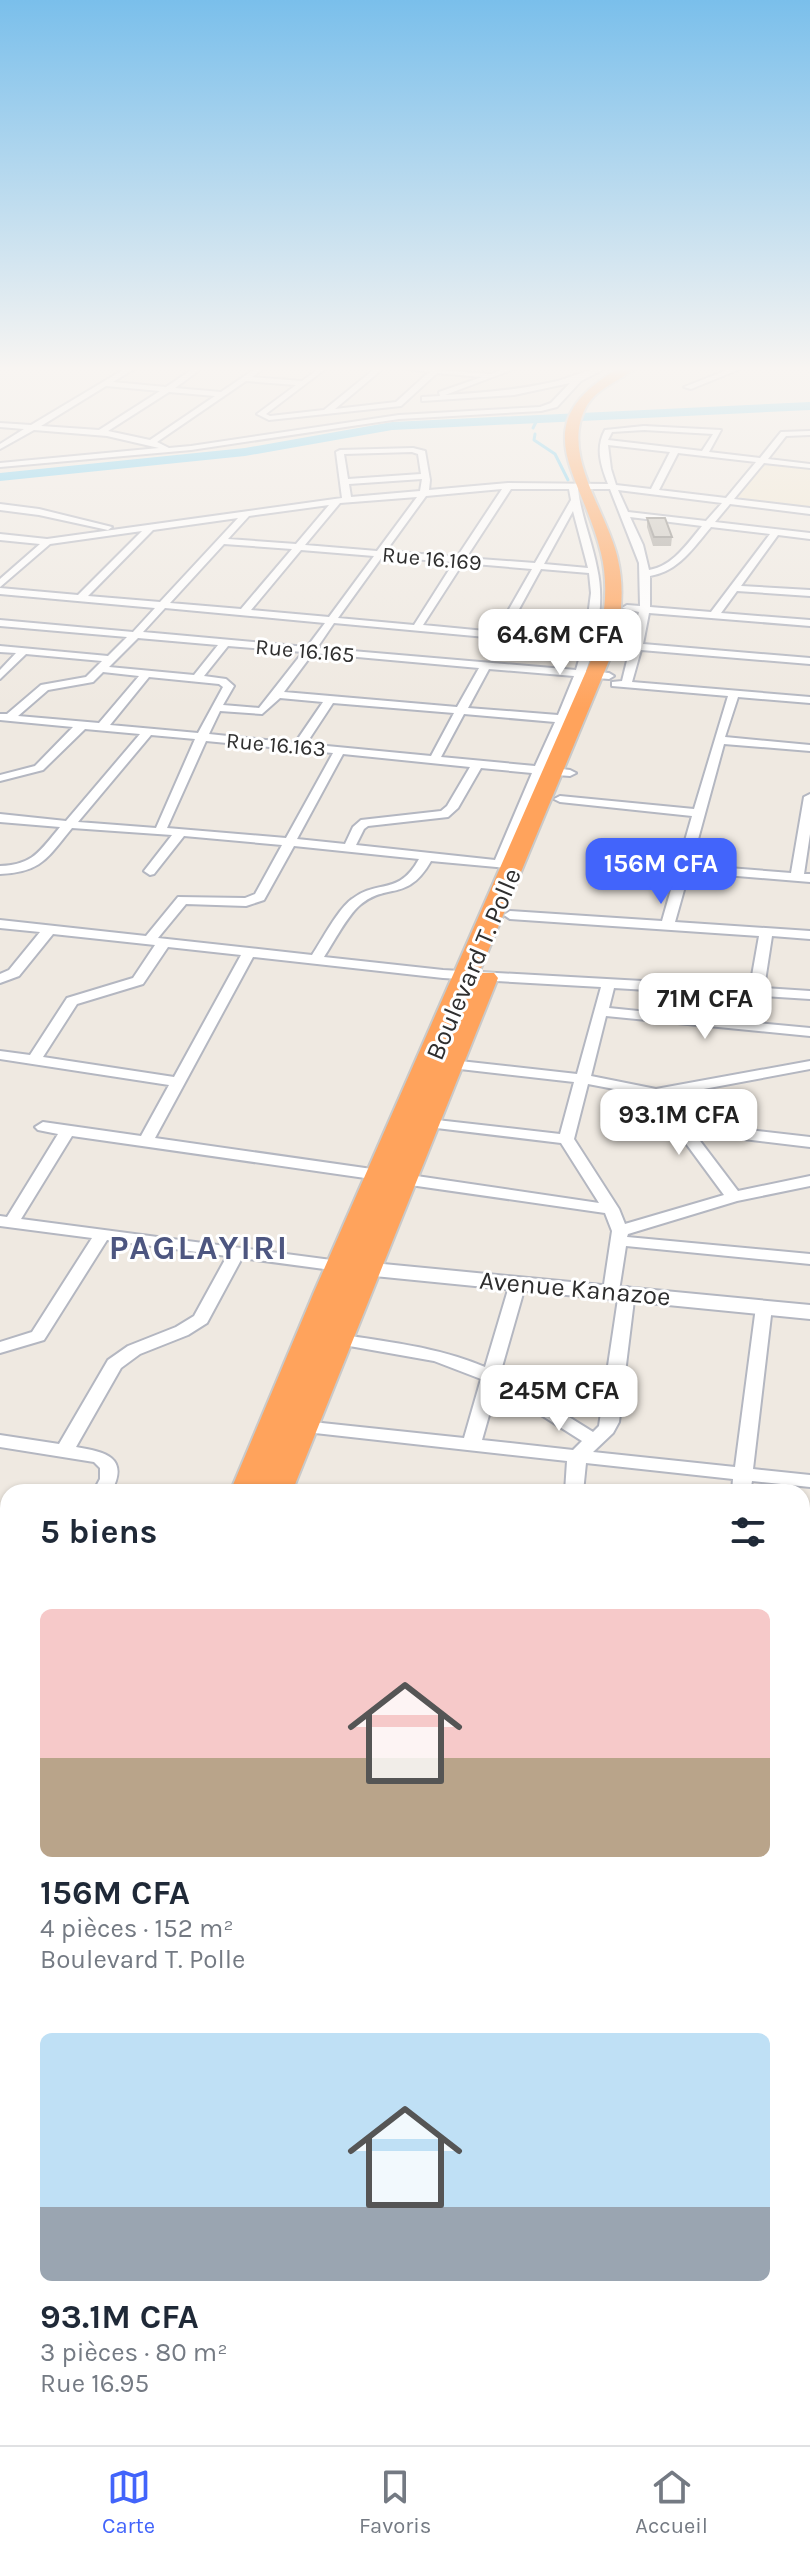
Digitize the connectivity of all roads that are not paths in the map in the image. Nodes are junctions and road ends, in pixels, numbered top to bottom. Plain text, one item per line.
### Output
1 (356, 481) edge
2 (425, 481) edge
3 (587, 481) edge
4 (593, 481) edge
5 (663, 481) edge
6 (743, 481) edge
7 (344, 482) joint
8 (508, 486) junction
9 (588, 489) junction
10 (653, 492) junction
11 (424, 493) junction
12 (342, 500) junction
13 (727, 501) junction
14 (0, 507) edge
15 (810, 511) edge
16 (247, 513) junction
17 (626, 514) junction
18 (709, 523) junction
19 (121, 529) junction
20 (149, 529) junction
21 (776, 532) junction
22 (810, 536) edge
23 (0, 537) edge
24 (222, 541) junction
25 (47, 542) junction
26 (299, 547) junction
27 (380, 554) junction
28 (460, 561) junction
29 (538, 567) junction
30 (594, 571) junction
31 (644, 574) junction
32 (0, 584) edge
33 (735, 588) junction
34 (0, 591) edge
35 (809, 592) edge
36 (80, 598) junction
37 (162, 605) junction
38 (637, 608) junction
39 (244, 612) junction
40 (714, 615) junction
41 (333, 620) junction
42 (0, 623) edge
43 (810, 623) edge
44 (13, 624) junction
45 (417, 627) junction
46 (136, 634) junction
47 (500, 634) junction
48 (0, 638) edge
49 (225, 643) junction
50 (588, 643) junction
51 (637, 647) junction
52 (0, 649) edge
53 (24, 651) junction
54 (311, 651) junction
55 (111, 659) junction
56 (810, 661) edge
57 (485, 666) junction
58 (101, 669) junction
59 (3, 670) edge
60 (147, 673) junction
61 (197, 678) junction
62 (603, 678) junction
63 (734, 694) junction
64 (277, 695) junction
65 (330, 700) junction
66 (810, 700) edge
67 (217, 708) junction
68 (461, 711) junction
69 (4, 718) edge
70 (561, 719) junction
71 (82, 725) junction
72 (102, 727) junction
73 (148, 732) junction
74 (202, 737) junction
75 (719, 740) junction
76 (298, 747) junction
77 (810, 748) edge
78 (340, 750) junction
79 (435, 758) junction
80 (478, 763) junction
81 (554, 772) junction
82 (0, 778) edge
83 (810, 797) edge
84 (560, 799) junction
85 (698, 813) junction
86 (0, 818) edge
87 (70, 826) junction
88 (161, 829) junction
89 (182, 831) junction
90 (288, 843) junction
91 (348, 850) junction
92 (426, 858) junction
93 (507, 865) junction
94 (682, 868) junction
95 (0, 870) edge
96 (150, 871) dead end
97 (804, 877) edge
98 (510, 915) junction
99 (0, 924) edge
100 (668, 924) junction
101 (48, 931) junction
102 (766, 932) junction
103 (810, 935) edge
104 (156, 943) junction
105 (249, 952) junction
106 (315, 960) junction
107 (477, 975) junction
108 (0, 979) edge
109 (609, 982) junction
110 (757, 992) junction
111 (810, 995) edge
112 (603, 1012) junction
113 (751, 1026) junction
114 (810, 1032) edge
115 (0, 1055) edge
116 (34, 1060) junction
117 (451, 1064) junction
118 (810, 1065) edge
119 (584, 1079) junction
120 (180, 1082) junction
121 (656, 1093) junction
122 (428, 1123) junction
123 (43, 1127) dead end
124 (682, 1127) junction
125 (68, 1130) junction
126 (566, 1139) junction
127 (146, 1141) junction
128 (810, 1142) edge
129 (379, 1175) junction
130 (403, 1179) junction
131 (810, 1181) edge
132 (734, 1197) junction
133 (611, 1209) junction
134 (6, 1222) edge
135 (102, 1235) junction
136 (620, 1236) junction
137 (236, 1254) junction
138 (810, 1259) edge
139 (353, 1268) junction
140 (518, 1283) junction
141 (619, 1292) junction
142 (764, 1307) junction
143 (810, 1312) edge
144 (338, 1339) junction
145 (0, 1348) edge
146 (490, 1376) junction
147 (303, 1427) junction
148 (593, 1440) junction
149 (0, 1441) edge
150 (471, 1445) junction
151 (64, 1452) junction
152 (577, 1456) junction
153 (810, 1481) edge
154 (742, 1483) edge
155 (106, 1484) edge
156 (250, 1484) edge
157 (279, 1484) edge
158 (575, 1484) edge

1 - 7 street
2 - 11 street
3 - 9 highway, Boulevard T. Polle
4 - 9 street
5 - 10 street
6 - 13 street
7 - 12 street
8 - 9 street
8 - 11 street
8 - 28 street
9 - 10 street
9 - 17 street
9 - 29 street
9 - 30 street
9 - 38 highway, Boulevard T. Polle
9 - 62 highway, Boulevard T. Polle
10 - 13 street
11 - 12 street
11 - 27 street
12 - 16 street
12 - 26 street
13 - 15 street
13 - 18 street
14 - 19 street
16 - 20 street
16 - 24 street
17 - 18 street
17 - 31 street
18 - 21 street
18 - 31 street
19 - 20 street
19 - 25 street
20 - 36 street
21 - 22 street
21 - 33 street
23 - 25 street
24 - 26 street, Rue 16.169
24 - 37 street
25 - 32 street
26 - 27 street, Rue 16.169
26 - 39 street
27 - 28 street, Rue 16.169
27 - 41 street
28 - 29 street, Rue 16.169
28 - 45 street
29 - 30 street, Rue 16.169
29 - 47 street
30 - 50 street
31 - 38 street
33 - 35 street
33 - 40 street
34 - 36 street
36 - 37 street
37 - 39 street
37 - 46 street
38 - 40 street
38 - 51 street
38 - 62 highway, Boulevard T. Polle
39 - 41 street
40 - 43 street
41 - 45 street
41 - 54 street
42 - 44 street, Rue 16.165
44 - 46 street, Rue 16.165
44 - 48 street
45 - 47 street
46 - 49 street, Rue 16.165
46 - 55 street
47 - 50 street
49 - 54 street, Rue 16.165
49 - 61 street
50 - 62 street
51 - 56 street
51 - 62 street
52 - 53 street
53 - 55 street
53 - 59 street
54 - 57 street, Rue 16.165
54 - 64 street
55 - 58 street
57 - 62 street, Rue 16.165
57 - 68 street
58 - 60 street
58 - 69 street
60 - 61 street
60 - 72 street
61 - 67 street
62 - 63 street, Rue 16.165
62 - 70 street
62 - 81 highway, Boulevard T. Polle
63 - 66 street, Rue 16.165
63 - 75 street
64 - 65 street
64 - 67 street
65 - 68 street
65 - 76 street
67 - 74 street
68 - 70 street
68 - 79 street
69 - 71 street, Rue 16.163
70 - 81 street
71 - 72 street, Rue 16.163
71 - 82 street
72 - 73 street, Rue 16.163
73 - 74 street, Rue 16.163
73 - 87 street
74 - 76 street, Rue 16.163
74 - 88 street
75 - 77 street
75 - 85 street
76 - 78 street, Rue 16.163
78 - 79 street, Rue 16.163
78 - 90 street
79 - 80 street, Rue 16.163
80 - 81 street, Rue 16.163
80 - 91 street
81 - 84 highway, Boulevard T. Polle
81 - 93 highway, Boulevard T. Polle
83 - 97 street
84 - 85 street
84 - 98 highway, Boulevard T. Polle
85 - 94 street
86 - 87 street
87 - 88 street
87 - 95 street
88 - 89 street
89 - 90 street
89 - 96 street
90 - 91 street
90 - 104 street
91 - 92 street
92 - 93 street
92 - 106 street
93 - 107 highway, Boulevard T. Polle
94 - 97 street
94 - 100 street
98 - 100 street
98 - 107 highway, Boulevard T. Polle
99 - 101 street
100 - 102 street
101 - 104 street
101 - 108 street
102 - 103 street
102 - 110 street
104 - 105 street
104 - 116 street
105 - 106 street
105 - 120 street
106 - 107 street
107 - 109 street
107 - 117 highway, Boulevard T. Polle
107 - 129 highway, Boulevard T. Polle
109 - 110 street
109 - 112 street
110 - 111 street
110 - 113 street
112 - 113 street
112 - 119 street
113 - 114 street
115 - 116 street
116 - 120 street
117 - 119 street
117 - 122 highway, Boulevard T. Polle
118 - 121 street
119 - 121 street
119 - 126 street
120 - 127 street
121 - 124 street
122 - 126 street
122 - 130 highway, Boulevard T. Polle
123 - 125 street
124 - 128 street
124 - 132 street
125 - 127 street
125 - 134 street
126 - 133 street
127 - 129 street
129 - 139 highway, Boulevard T. Polle
130 - 133 street
130 - 139 highway, Boulevard T. Polle
131 - 132 street
132 - 136 street
133 - 136 street
134 - 135 street
135 - 137 street
135 - 145 street
136 - 138 street
136 - 141 street
137 - 139 street
137 - 151 street
139 - 140 street, Avenue Kanazoe
139 - 144 highway, Boulevard T. Polle
139 - 156 highway, Boulevard T. Polle
140 - 141 street, Avenue Kanazoe
140 - 146 street
141 - 142 street, Avenue Kanazoe
141 - 148 street
142 - 143 street, Avenue Kanazoe
142 - 154 street
144 - 146 street
144 - 147 highway, Boulevard T. Polle
146 - 148 street
146 - 150 street
147 - 150 street
147 - 157 highway, Boulevard T. Polle
148 - 152 street
149 - 151 street
150 - 152 street
151 - 155 street
152 - 154 street
152 - 158 street
153 - 154 street

